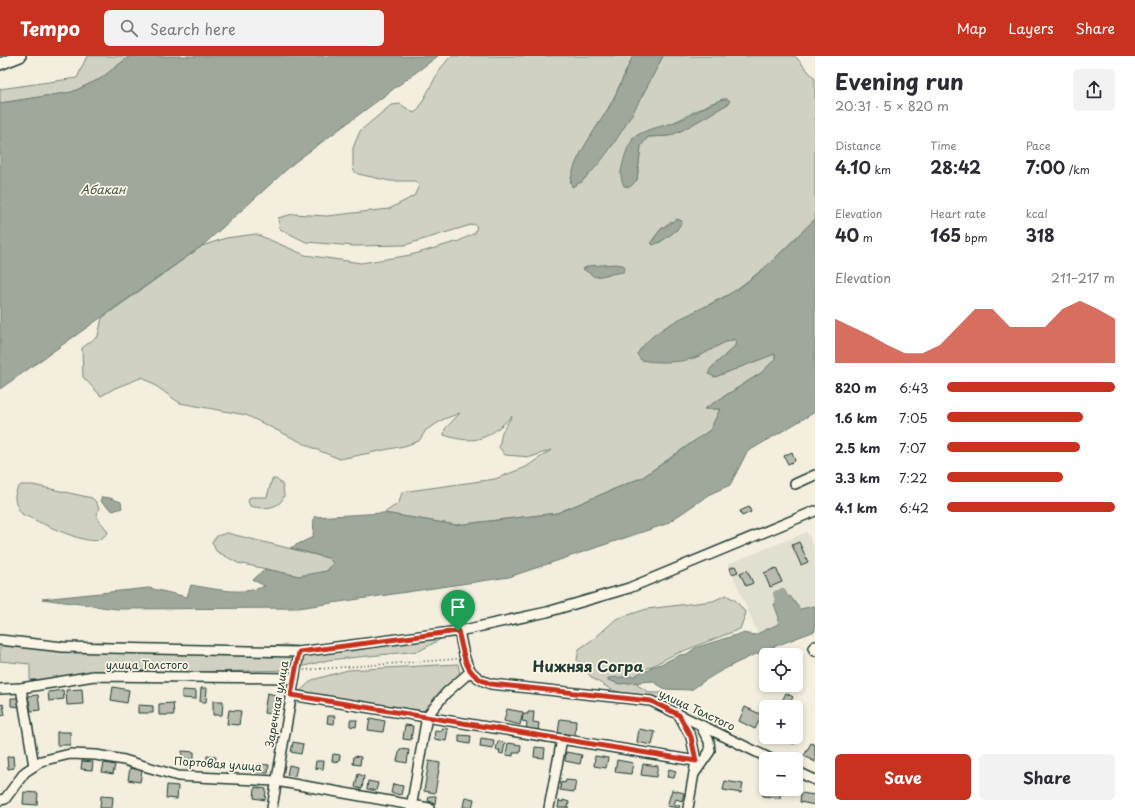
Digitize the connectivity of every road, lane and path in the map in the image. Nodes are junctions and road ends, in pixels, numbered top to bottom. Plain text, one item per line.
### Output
1 (20, 56) edge
2 (0, 64) edge
3 (815, 475) edge
4 (795, 484) dead end
5 (815, 511) edge
6 (458, 631) junction
7 (0, 640) edge
8 (815, 646) edge
9 (815, 651) edge
10 (299, 652) junction
11 (465, 659) junction
12 (470, 672) junction
13 (295, 674) junction
14 (21, 688) junction
15 (0, 689) edge
16 (291, 695) junction
17 (679, 715) junction
18 (427, 716) junction
19 (700, 725) junction
20 (562, 739) junction
21 (759, 753) edge
22 (696, 761) junction
23 (34, 766) junction
24 (694, 774) junction
25 (803, 774) edge
26 (815, 780) edge
27 (276, 781) junction
28 (0, 800) edge
29 (411, 806) edge
30 (272, 808) edge
31 (429, 808) edge
32 (549, 808) edge
33 (688, 808) edge

1 - 2 main road
3 - 4 street
5 - 6 street
6 - 10 street
6 - 11 street
7 - 10 street
8 - 9 street
10 - 13 street, Заречная улица
11 - 12 street
11 - 13 path
12 - 17 street, улица Толстого
12 - 18 street
13 - 14 street, улица Толстого
13 - 16 street, Заречная улица
14 - 15 street, улица Толстого
14 - 23 street
16 - 18 street
16 - 27 street, Заречная улица
17 - 19 street, улица Толстого
17 - 22 street
18 - 20 street
18 - 29 street
19 - 21 street, улица Толстого
19 - 24 street
20 - 22 street
20 - 32 street
22 - 24 street
23 - 27 street, Портовая улица
23 - 28 street, Портовая улица
24 - 33 street
25 - 26 street
27 - 29 street, Портовая улица
27 - 30 street, Заречная улица
29 - 31 street, Портовая улица

